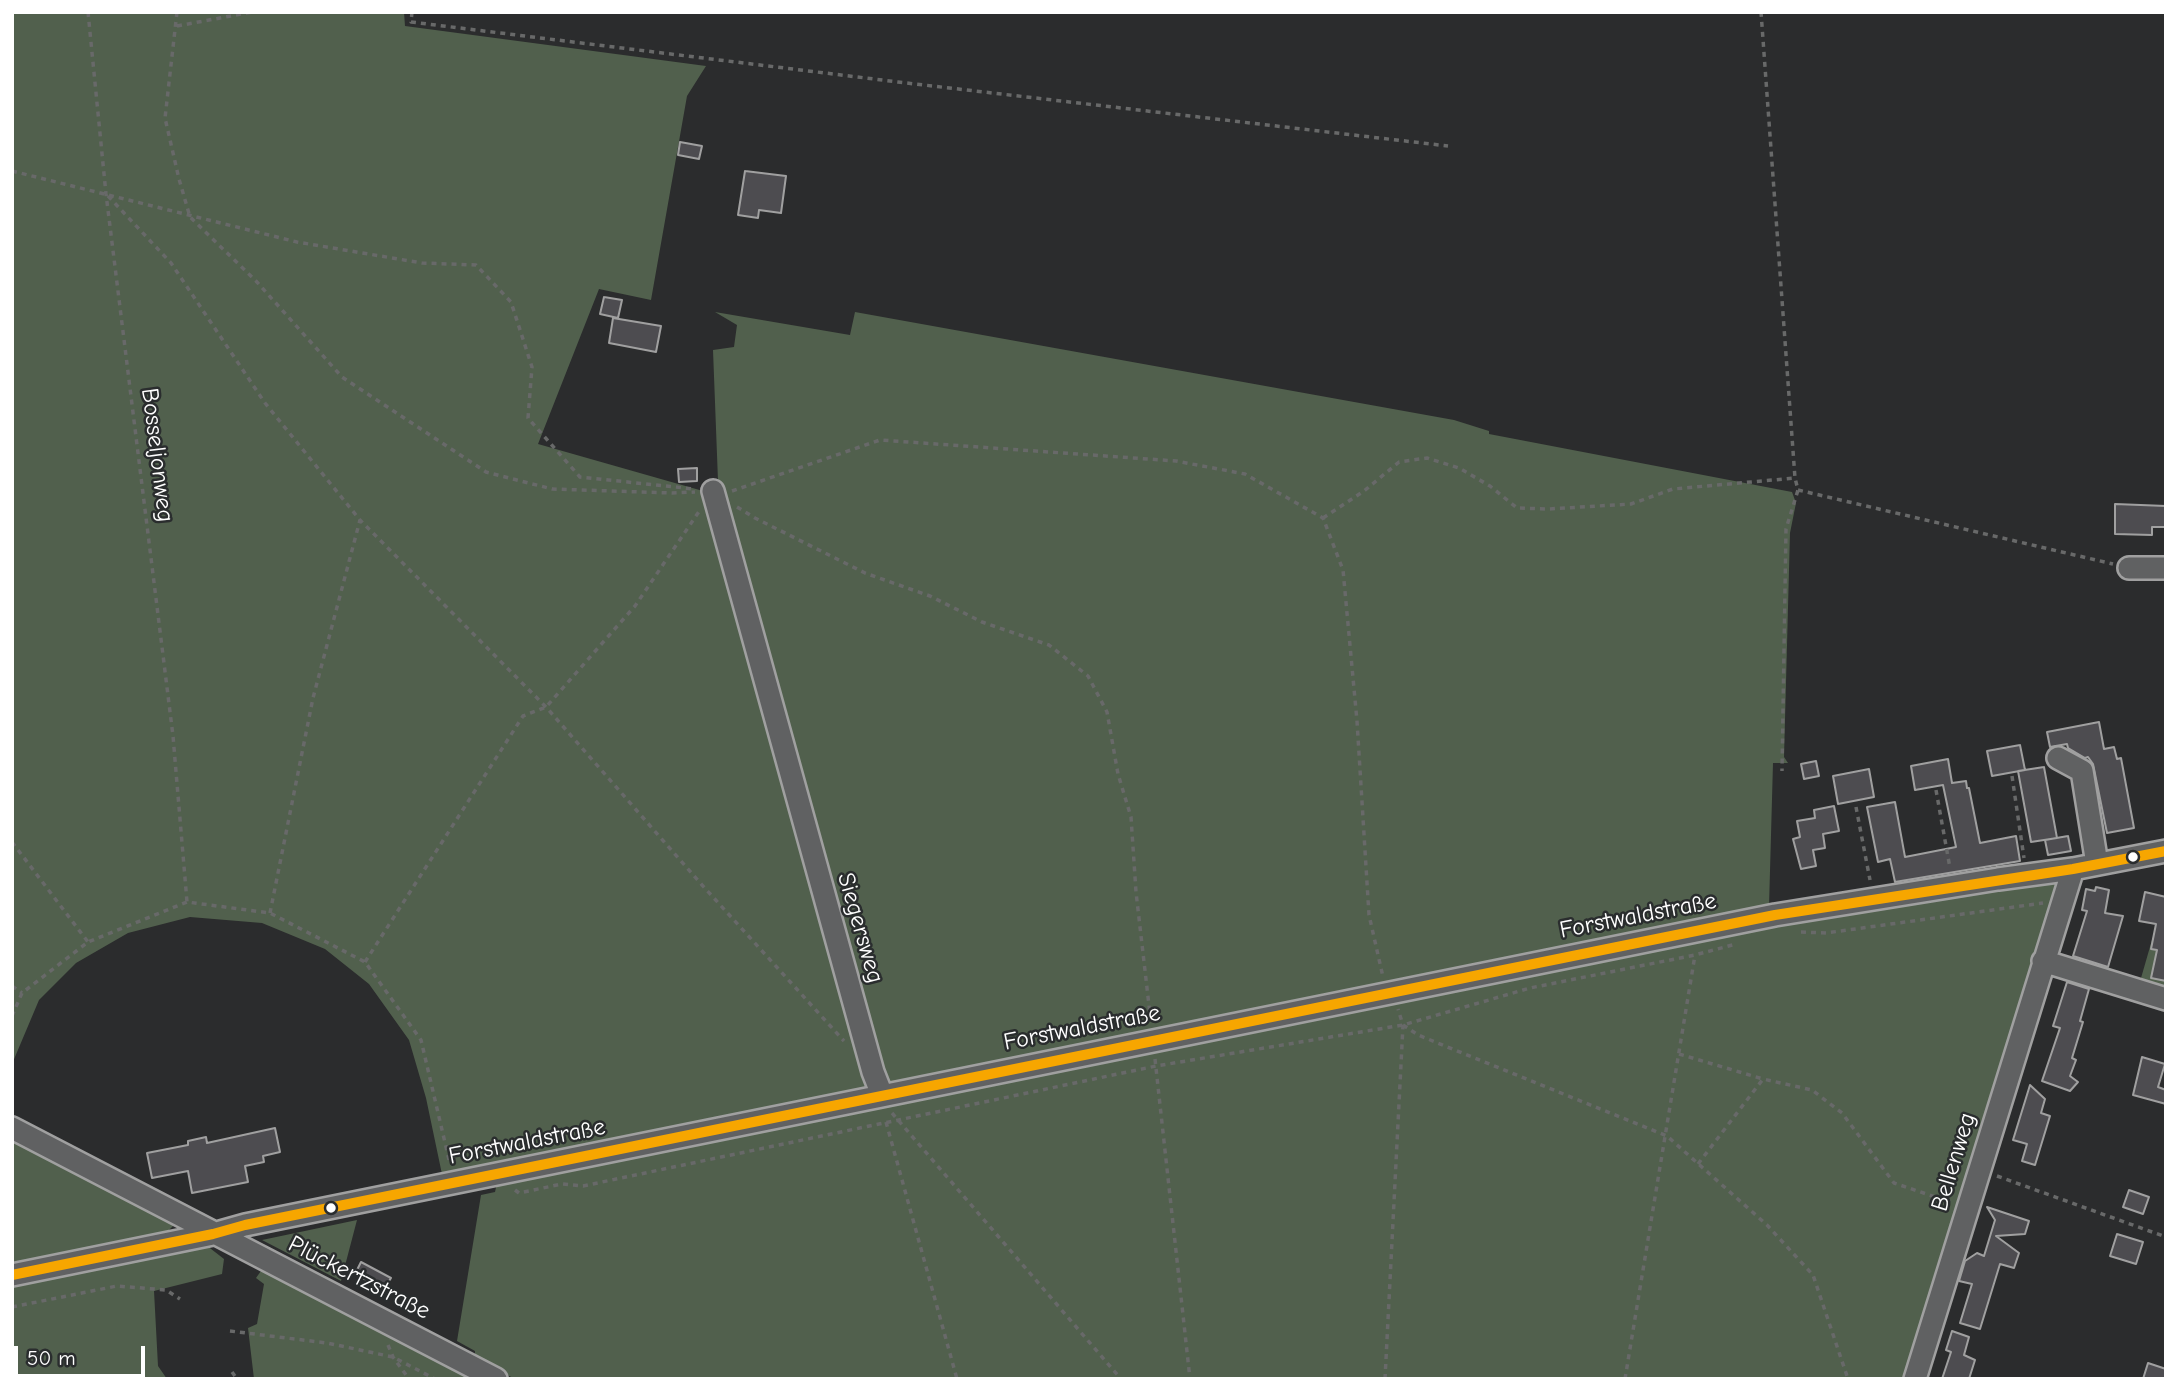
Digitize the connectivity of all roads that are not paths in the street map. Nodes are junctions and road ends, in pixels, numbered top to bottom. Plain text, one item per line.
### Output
1 (713, 491) road end
2 (2129, 568) road end
3 (2166, 568) edge
4 (2058, 758) dead end
5 (2166, 851) edge
6 (2097, 864) junction
7 (2073, 869) junction
8 (2043, 961) junction
9 (2166, 999) edge
10 (882, 1095) junction
11 (12, 1128) edge
12 (213, 1234) junction
13 (12, 1275) edge
14 (496, 1379) edge
15 (1915, 1379) edge

1 - 10 street, Siegersweg
2 - 3 street
4 - 6 street
5 - 6 street, Forstwaldstraße
6 - 7 street, Forstwaldstraße
7 - 8 street, Bellenweg
7 - 10 street, Forstwaldstraße
8 - 9 street
8 - 15 street, Bellenweg
10 - 12 street, Forstwaldstraße
11 - 12 street, Plückertzstraße
12 - 13 street, Forstwaldstraße
12 - 14 street, Plückertzstraße

